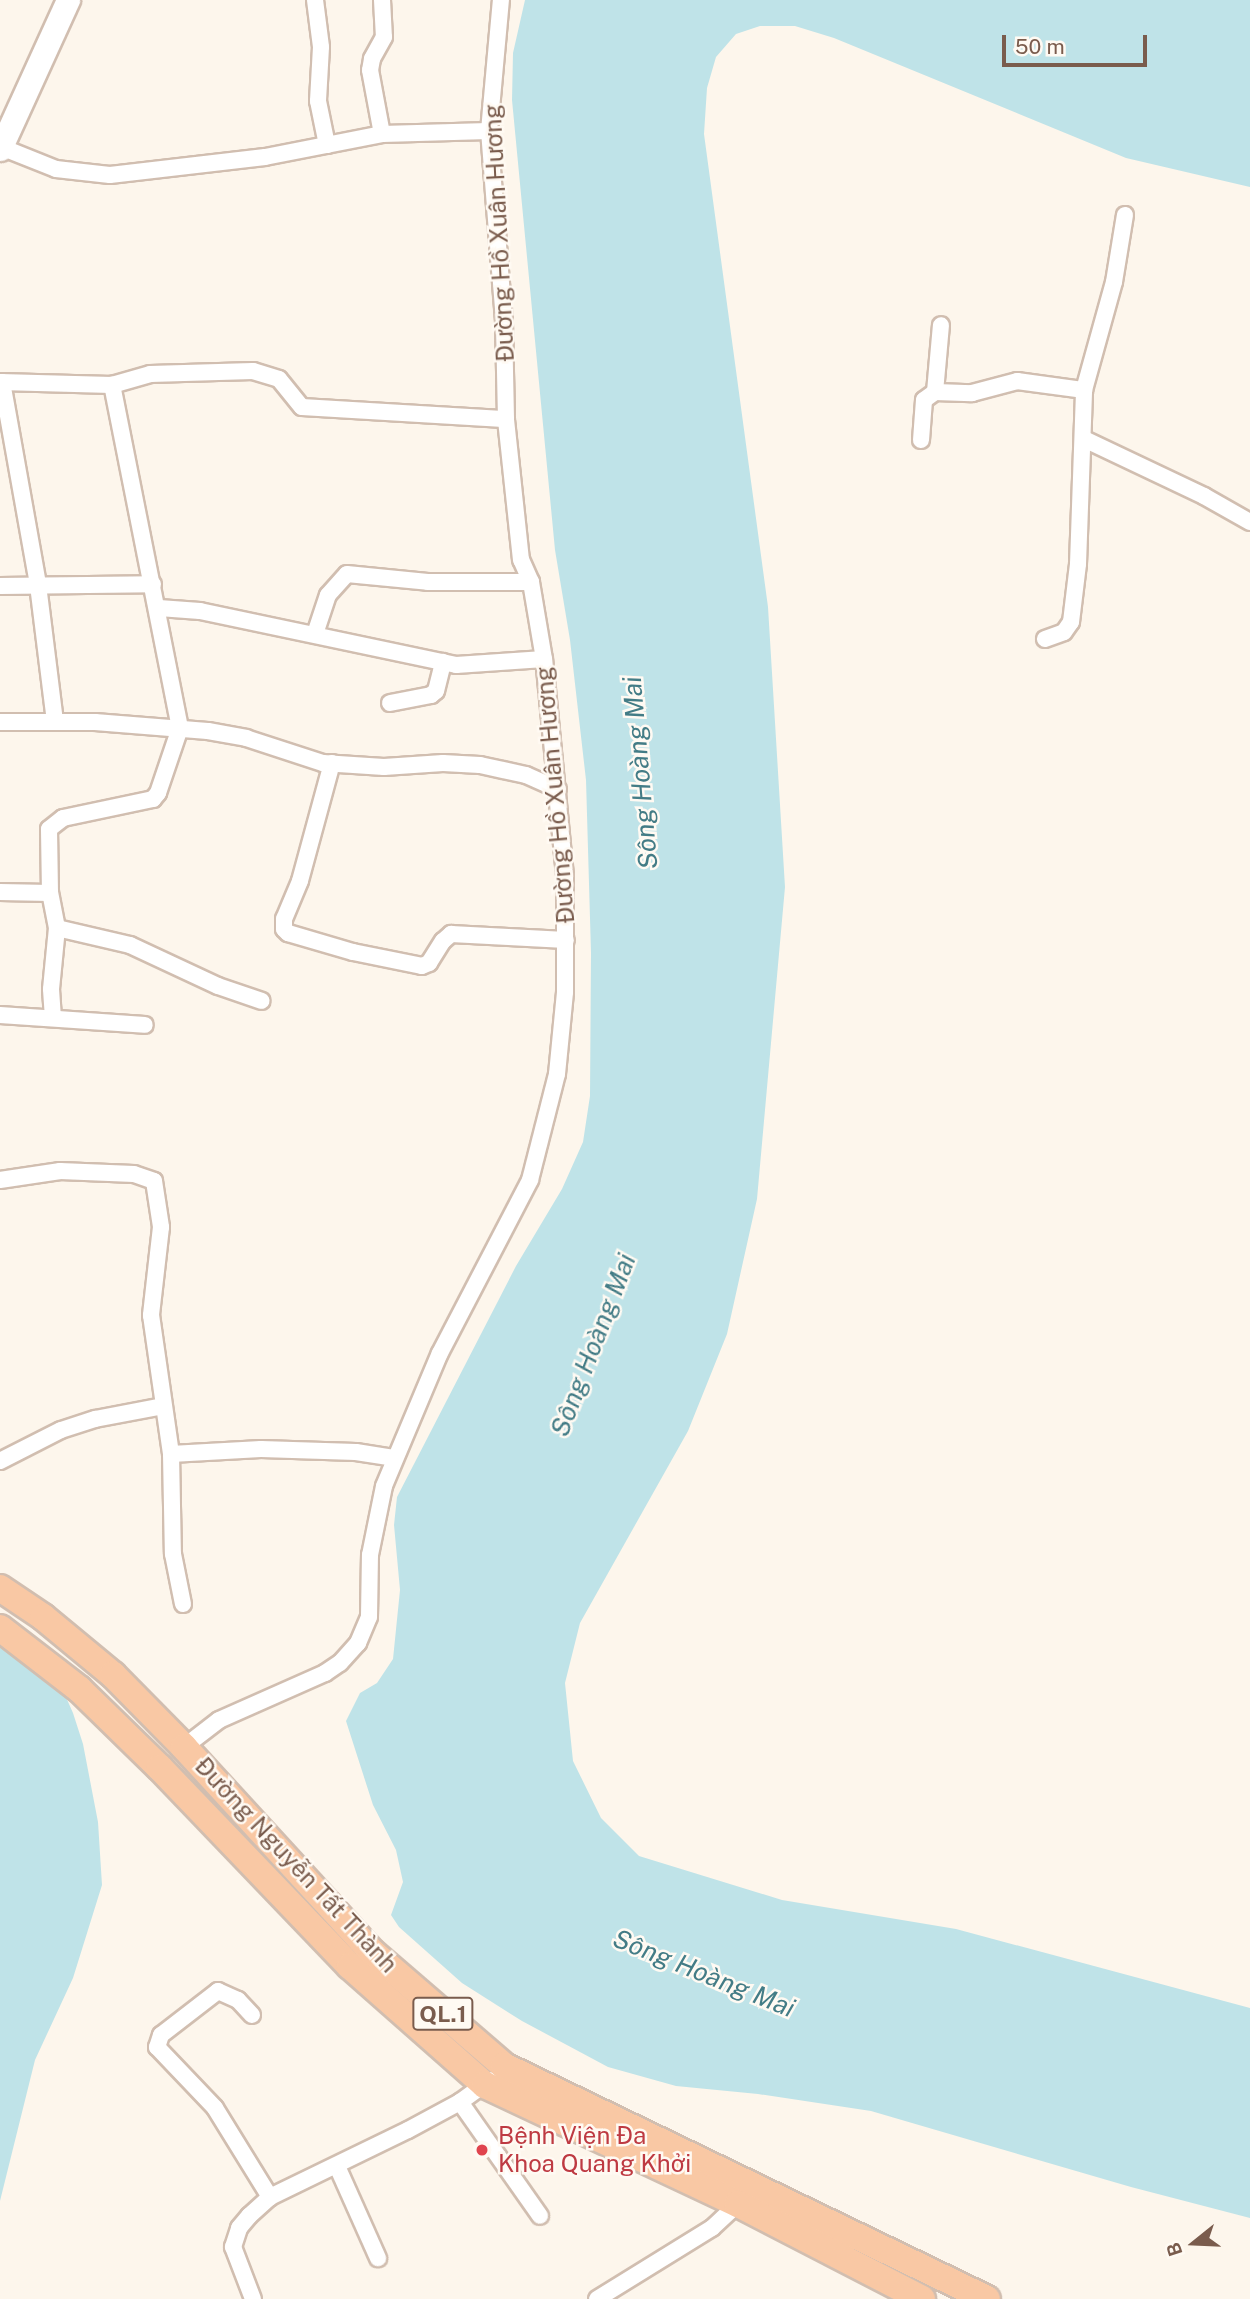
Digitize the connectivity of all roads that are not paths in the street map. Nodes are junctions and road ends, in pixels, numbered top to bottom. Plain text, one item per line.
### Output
1 (68, 0) edge
2 (315, 0) edge
3 (382, 0) edge
4 (501, 0) edge
5 (489, 131) junction
6 (382, 134) junction
7 (327, 145) junction
8 (1, 148) edge
9 (1125, 215) dead end
10 (941, 325) dead end
11 (1, 382) edge
12 (112, 385) junction
13 (1084, 390) junction
14 (935, 392) junction
15 (506, 419) junction
16 (1084, 439) junction
17 (921, 440) dead end
18 (1250, 522) edge
19 (531, 582) junction
20 (153, 584) junction
21 (38, 585) junction
22 (0, 586) edge
23 (159, 608) junction
24 (316, 634) junction
25 (1045, 639) dead end
26 (544, 659) junction
27 (443, 662) junction
28 (390, 703) dead end
29 (0, 722) edge
30 (55, 722) junction
31 (180, 728) junction
32 (332, 763) junction
33 (558, 789) junction
34 (0, 892) edge
35 (50, 892) junction
36 (57, 928) junction
37 (566, 940) junction
38 (262, 1001) dead end
39 (0, 1015) edge
40 (53, 1018) junction
41 (145, 1026) dead end
42 (0, 1180) edge
43 (163, 1406) junction
44 (171, 1454) junction
45 (394, 1458) junction
46 (0, 1461) edge
47 (0, 1588) edge
48 (183, 1604) dead end
49 (0, 1628) edge
50 (184, 1746) junction
51 (252, 2015) dead end
52 (504, 2066) junction
53 (485, 2085) junction
54 (460, 2102) junction
55 (337, 2166) junction
56 (270, 2197) junction
57 (738, 2204) junction
58 (540, 2216) dead end
59 (377, 2258) dead end
60 (253, 2299) edge
61 (597, 2299) edge
62 (922, 2299) edge
63 (987, 2299) edge

1 - 8 main road
2 - 7 street
3 - 6 street
4 - 5 street, Đường Hồ Xuân Hương
5 - 6 street
5 - 15 street, Đường Hồ Xuân Hương
6 - 7 street
7 - 8 street
9 - 13 street
10 - 14 street
11 - 12 street
11 - 21 street
12 - 15 street
12 - 20 street
13 - 14 street
13 - 16 street
14 - 17 street
15 - 19 street, Đường Hồ Xuân Hương
16 - 18 street
16 - 25 street
19 - 24 street
19 - 26 street, Đường Hồ Xuân Hương
20 - 21 street
20 - 23 street
21 - 22 street
21 - 30 street
23 - 24 street
23 - 31 street
24 - 27 street
26 - 27 street
26 - 33 street, Đường Hồ Xuân Hương
27 - 28 street
29 - 30 street
30 - 31 street
31 - 32 street
31 - 35 street
32 - 33 street
32 - 37 street
33 - 37 street, Đường Hồ Xuân Hương
34 - 35 street
35 - 36 street
36 - 38 street
36 - 40 street
37 - 45 street, Đường Hồ Xuân Hương
39 - 40 street
40 - 41 street
42 - 43 street
43 - 44 street
43 - 46 street
44 - 45 street
44 - 48 street
45 - 50 street, Đường Hồ Xuân Hương
47 - 50 highway, Đường Nguyễn Tất Thành / QL.1
49 - 53 highway, Đường Nguyễn Tất Thành / QL.1
50 - 52 highway, Đường Nguyễn Tất Thành / QL.1
51 - 56 street
52 - 53 street
52 - 63 highway, Đường Nguyễn Tất Thành / QL.1
53 - 54 street
53 - 57 highway, Đường Nguyễn Tất Thành / QL.1
54 - 55 street
54 - 58 street
55 - 56 street
55 - 59 street
56 - 60 street
57 - 61 street
57 - 62 highway, Đường Nguyễn Tất Thành / QL.1

